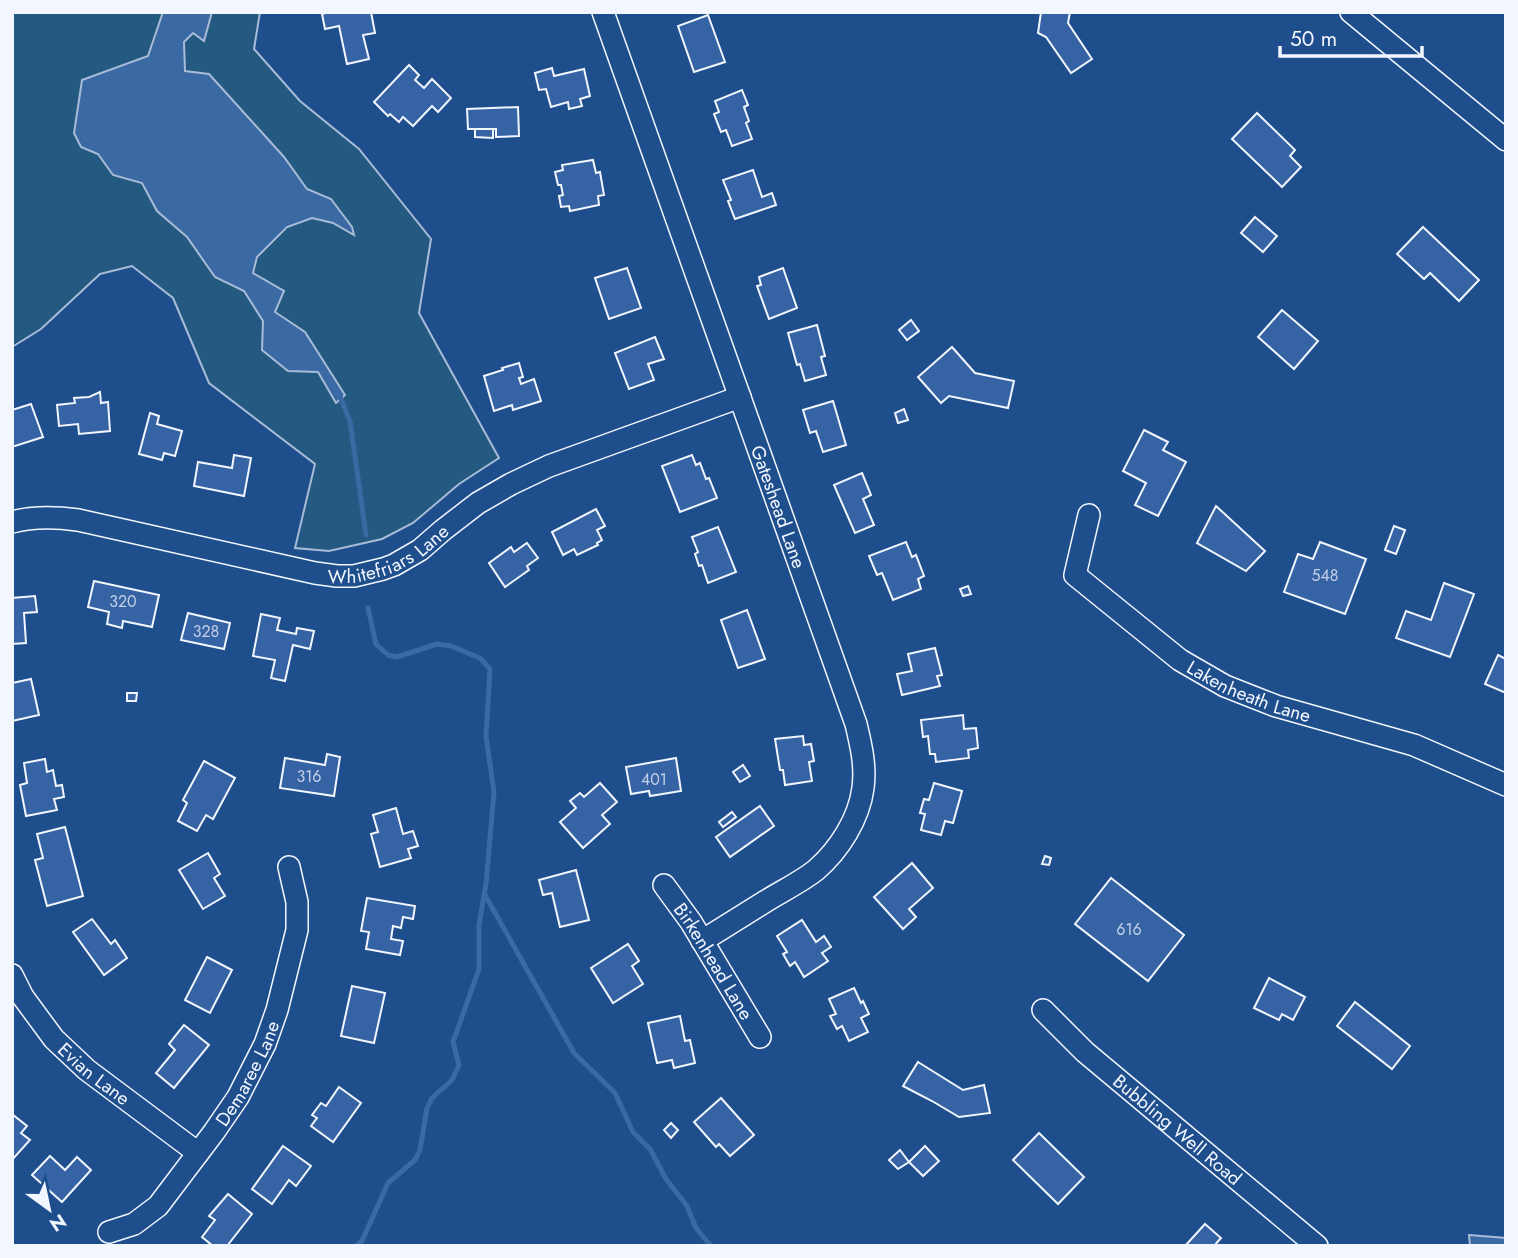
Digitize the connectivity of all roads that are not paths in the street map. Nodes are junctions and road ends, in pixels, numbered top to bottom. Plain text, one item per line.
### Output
1 (603, 12) edge
2 (1351, 12) edge
3 (1506, 140) edge
4 (740, 397) junction
5 (1089, 515) dead end
6 (12, 522) edge
7 (1506, 785) edge
8 (289, 867) dead end
9 (664, 885) dead end
10 (702, 941) junction
11 (12, 975) edge
12 (1043, 1010) dead end
13 (760, 1037) dead end
14 (198, 1153) junction
15 (110, 1232) dead end
16 (1317, 1246) edge

1 - 4 street, Gateshead Lane
2 - 3 street
4 - 6 street, Whitefriars Lane
4 - 10 street, Gateshead Lane
5 - 7 street, Lakenheath Lane
8 - 14 street, Demaree Lane
9 - 10 street, Birkenhead Lane
10 - 13 street, Birkenhead Lane
11 - 14 street, Evian Lane
12 - 16 street, Bubbling Well Road
14 - 15 street, Demaree Lane

